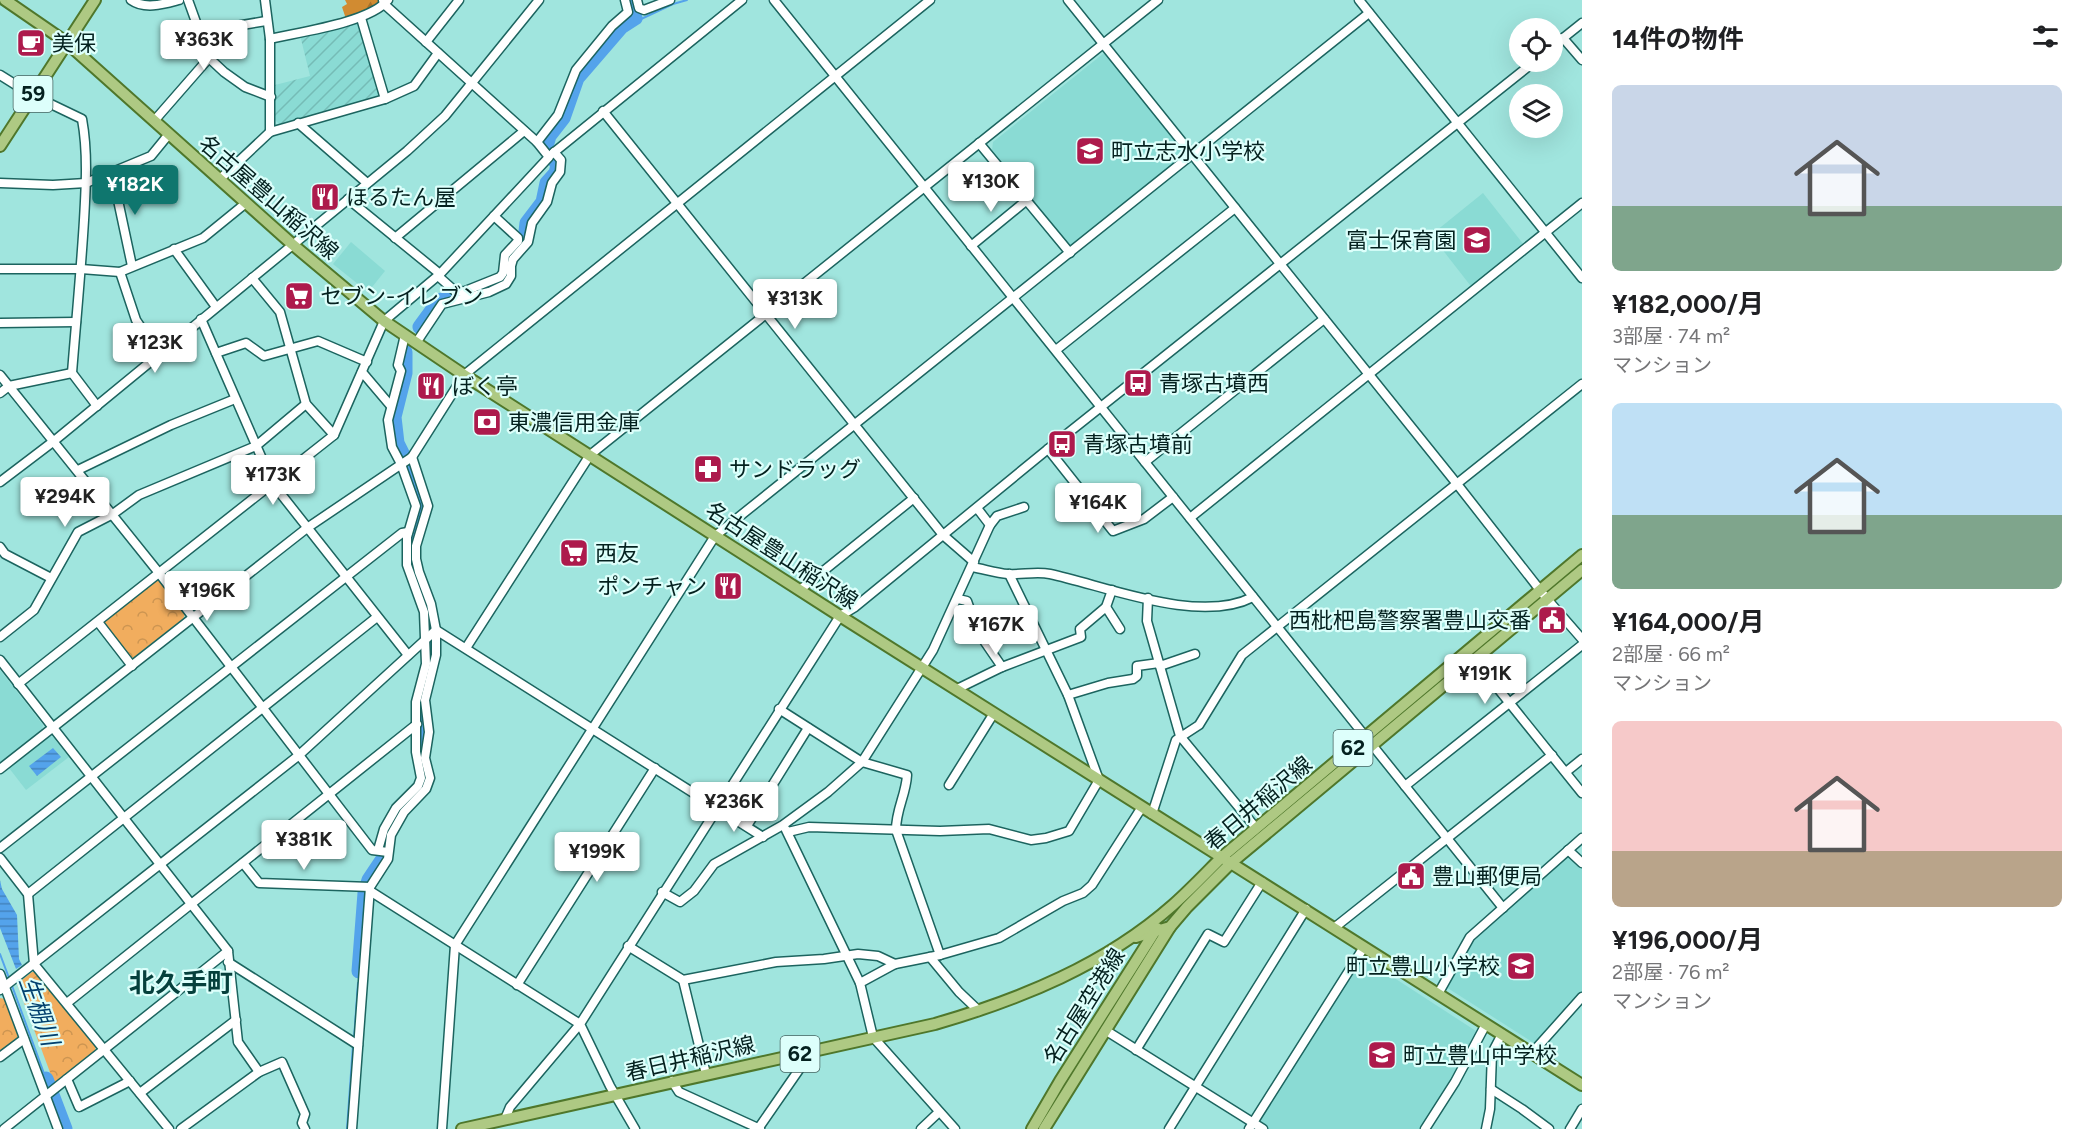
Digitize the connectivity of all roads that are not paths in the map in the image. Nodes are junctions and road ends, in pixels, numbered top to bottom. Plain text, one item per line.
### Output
1 (5, 0) edge
2 (95, 0) edge
3 (131, 0) edge
4 (179, 0) edge
5 (188, 0) edge
6 (265, 0) edge
7 (459, 0) edge
8 (539, 0) edge
9 (625, 0) edge
10 (637, 0) edge
11 (670, 0) edge
12 (742, 0) edge
13 (774, 0) edge
14 (930, 0) edge
15 (1068, 0) edge
16 (1158, 0) edge
17 (1359, 0) edge
18 (385, 1) edge
19 (1369, 13) junction
20 (361, 18) junction
21 (267, 21) junction
22 (1582, 23) edge
23 (201, 32) junction
24 (1563, 38) joint
25 (270, 39) junction
26 (66, 42) junction
27 (426, 42) junction
28 (1103, 44) junction
29 (438, 53) junction
30 (209, 58) junction
31 (1582, 60) edge
32 (1521, 72) edge
33 (0, 75) edge
34 (834, 77) junction
35 (473, 84) junction
36 (32, 95) junction
37 (271, 97) junction
38 (385, 99) junction
39 (603, 111) junction
40 (154, 121) junction
41 (298, 123) junction
42 (1457, 123) junction
43 (524, 131) junction
44 (270, 132) junction
45 (169, 134) junction
46 (537, 142) junction
47 (979, 142) junction
48 (0, 146) edge
49 (551, 154) junction
50 (1193, 154) junction
51 (112, 172) junction
52 (220, 179) junction
53 (0, 183) edge
54 (86, 183) junction
55 (367, 183) junction
56 (923, 188) junction
57 (348, 200) junction
58 (1027, 200) junction
59 (246, 203) junction
60 (1582, 203) edge
61 (676, 204) junction
62 (1235, 208) junction
63 (494, 216) junction
64 (1545, 233) junction
65 (395, 238) junction
66 (292, 244) junction
67 (971, 246) junction
68 (174, 249) junction
69 (1070, 253) junction
70 (1281, 265) junction
71 (132, 266) junction
72 (0, 269) edge
73 (81, 269) junction
74 (120, 272) junction
75 (439, 275) junction
76 (252, 278) junction
77 (1582, 278) edge
78 (1014, 298) junction
79 (216, 307) junction
80 (764, 314) junction
81 (201, 319) junction
82 (1324, 319) junction
83 (384, 321) junction
84 (76, 322) junction
85 (0, 323) edge
86 (405, 335) junction
87 (416, 343) junction
88 (290, 348) junction
89 (1056, 350) junction
90 (216, 353) junction
91 (159, 354) junction
92 (367, 362) junction
93 (362, 372) junction
94 (72, 373) junction
95 (0, 375) edge
96 (464, 375) junction
97 (1369, 375) junction
98 (1582, 384) edge
99 (9, 387) junction
100 (0, 393) edge
101 (235, 399) junction
102 (306, 404) junction
103 (390, 405) junction
104 (97, 406) junction
105 (1102, 408) junction
106 (855, 425) junction
107 (334, 435) junction
108 (54, 441) junction
109 (256, 446) junction
110 (1048, 449) junction
111 (590, 455) junction
112 (406, 461) junction
113 (1145, 462) junction
114 (78, 470) junction
115 (0, 482) edge
116 (273, 484) junction
117 (1458, 484) junction
118 (1173, 497) junction
119 (914, 498) junction
120 (1024, 507) dead end
121 (976, 508) junction
122 (112, 514) junction
123 (1190, 518) junction
124 (990, 525) junction
125 (307, 528) junction
126 (408, 532) junction
127 (943, 535) junction
128 (715, 536) junction
129 (1, 549) edge
130 (1582, 555) edge
131 (973, 565) junction
132 (1582, 570) edge
133 (159, 573) junction
134 (1009, 574) junction
135 (51, 578) junction
136 (345, 578) junction
137 (801, 589) junction
138 (1112, 590) junction
139 (1544, 594) junction
140 (1252, 597) junction
141 (1148, 598) junction
142 (958, 599) junction
143 (1106, 607) junction
144 (840, 616) junction
145 (377, 617) junction
146 (191, 618) junction
147 (98, 622) junction
148 (1277, 627) junction
149 (1120, 629) dead end
150 (430, 635) junction
151 (0, 637) edge
152 (1582, 639) edge
153 (1582, 645) edge
154 (466, 648) junction
155 (1046, 649) junction
156 (1195, 654) dead end
157 (408, 655) junction
158 (0, 660) edge
159 (1475, 660) junction
160 (1160, 664) junction
161 (132, 666) junction
162 (922, 667) junction
163 (1002, 667) junction
164 (230, 668) junction
165 (18, 684) junction
166 (957, 689) junction
167 (1068, 695) junction
168 (1509, 702) junction
169 (262, 708) junction
170 (779, 710) junction
171 (994, 712) junction
172 (417, 724) junction
173 (53, 728) junction
174 (592, 728) junction
175 (808, 728) junction
176 (1180, 736) junction
177 (1369, 741) junction
178 (1552, 755) junction
179 (298, 756) junction
180 (1582, 759) edge
181 (862, 762) junction
182 (655, 768) junction
183 (0, 770) edge
184 (1566, 772) junction
185 (91, 777) junction
186 (1099, 780) junction
187 (948, 785) dead end
188 (1405, 786) junction
189 (1582, 793) edge
190 (328, 795) junction
191 (1142, 807) junction
192 (718, 808) junction
193 (1152, 814) junction
194 (124, 819) junction
195 (747, 826) junction
196 (786, 828) junction
197 (1256, 828) junction
198 (896, 830) junction
199 (763, 837) junction
200 (1582, 838) edge
201 (1446, 839) junction
202 (0, 848) edge
203 (1568, 850) junction
204 (383, 851) junction
205 (0, 858) edge
206 (1227, 860) junction
207 (243, 863) junction
208 (1582, 863) edge
209 (161, 865) junction
210 (1262, 882) junction
211 (368, 888) junction
212 (662, 892) junction
213 (28, 894) junction
214 (191, 904) junction
215 (1172, 906) junction
216 (1503, 908) junction
217 (1306, 909) junction
218 (1170, 927) junction
219 (1334, 928) junction
220 (1155, 930) junction
221 (1124, 941) junction
222 (454, 945) junction
223 (628, 946) junction
224 (1364, 947) junction
225 (228, 951) junction
226 (940, 955) junction
227 (846, 956) junction
228 (930, 957) junction
229 (228, 962) junction
230 (895, 964) junction
231 (32, 965) junction
232 (0, 974) edge
233 (683, 980) junction
234 (860, 983) junction
235 (517, 985) junction
236 (4, 987) edge
237 (1438, 994) junction
238 (1582, 997) edge
239 (67, 1003) junction
240 (979, 1011) junction
241 (236, 1020) junction
242 (580, 1024) junction
243 (1486, 1024) junction
244 (1105, 1030) junction
245 (1502, 1034) junction
246 (873, 1037) junction
247 (24, 1039) junction
248 (358, 1045) junction
249 (104, 1049) junction
250 (1136, 1050) junction
251 (806, 1053) junction
252 (1532, 1053) junction
253 (0, 1057) edge
254 (259, 1072) junction
255 (706, 1074) junction
256 (67, 1079) junction
257 (130, 1081) junction
258 (672, 1082) junction
259 (1582, 1085) edge
260 (1195, 1088) junction
261 (1491, 1089) junction
262 (140, 1093) junction
263 (616, 1095) junction
264 (46, 1096) junction
265 (1582, 1109) edge
266 (939, 1112) junction
267 (505, 1119) junction
268 (1251, 1126) edge
269 (467, 1128) edge
270 (4, 1129) edge
271 (58, 1129) edge
272 (169, 1129) edge
273 (182, 1129) edge
274 (305, 1129) edge
275 (352, 1129) edge
276 (442, 1129) edge
277 (635, 1129) edge
278 (759, 1129) edge
279 (921, 1129) edge
280 (956, 1129) edge
281 (1032, 1129) edge
282 (1044, 1129) edge
283 (1169, 1129) edge
284 (1263, 1129) edge
285 (1425, 1129) edge
286 (1486, 1129) edge
287 (1549, 1129) edge
288 (1570, 1129) edge

1 - 26 main road, 名古屋豊山稲沢線
2 - 26 main road, 59
3 - 4 street
5 - 23 street
6 - 21 street
7 - 27 street
8 - 35 street
9 - 46 street
10 - 11 street
12 - 39 street
13 - 34 street
14 - 34 street
15 - 28 street
16 - 28 street
17 - 19 street
18 - 20 street
18 - 27 street
19 - 42 street
19 - 50 street
20 - 25 street
20 - 38 street
21 - 23 street
21 - 25 street
22 - 24 street
23 - 30 street
24 - 31 street
25 - 37 street
26 - 36 main road, 59
26 - 40 main road, 名古屋豊山稲沢線
27 - 29 street
28 - 47 street
28 - 50 street
29 - 35 street
29 - 38 street
30 - 37 street
30 - 40 street
32 - 42 street
33 - 36 street
34 - 56 street
34 - 61 street
35 - 43 street
35 - 55 street
36 - 48 main road, 59
36 - 54 street
37 - 44 street
38 - 41 street
39 - 49 street
39 - 61 street
40 - 45 main road, 名古屋豊山稲沢線
41 - 44 street
41 - 55 street
42 - 64 street
42 - 70 street
43 - 46 street
43 - 65 street
44 - 52 street
45 - 51 street
45 - 52 main road, 名古屋豊山稲沢線
46 - 49 street
47 - 56 street
47 - 58 street
49 - 63 street
49 - 87 street
50 - 62 street
50 - 69 street
51 - 54 street
51 - 71 street
52 - 59 main road, 名古屋豊山稲沢線
53 - 54 street
54 - 73 street
55 - 57 street
56 - 67 street
56 - 80 street
57 - 65 street
57 - 66 street
58 - 67 street
58 - 69 street
59 - 66 main road, 名古屋豊山稲沢線
59 - 68 street
60 - 64 street
61 - 80 street
61 - 96 street
62 - 70 street
62 - 89 street
63 - 75 street
63 - 75 street
64 - 77 street
64 - 97 street
65 - 75 street
66 - 76 street
66 - 83 main road, 名古屋豊山稲沢線
67 - 78 street
68 - 71 street
68 - 79 street
69 - 78 street
70 - 82 street
70 - 105 street
71 - 74 street
72 - 73 street
73 - 74 street
73 - 84 street
74 - 91 street
75 - 83 street
76 - 79 street
76 - 88 street
78 - 89 street
78 - 106 street
79 - 81 street
80 - 106 street
80 - 111 street
81 - 90 street
81 - 91 street
82 - 97 street
82 - 113 street
83 - 86 main road, 名古屋豊山稲沢線
83 - 92 street
84 - 85 street
84 - 94 street
86 - 87 main road, 名古屋豊山稲沢線
86 - 103 street
87 - 96 main road, 名古屋豊山稲沢線
88 - 90 street
88 - 92 street
88 - 102 street
89 - 105 street
90 - 101 street
91 - 104 street
92 - 93 street
93 - 103 street
93 - 107 street
94 - 99 street
94 - 104 street
95 - 99 street
96 - 111 main road, 名古屋豊山稲沢線
96 - 112 street
97 - 117 street
97 - 123 street
98 - 117 street
99 - 100 street
99 - 108 street
101 - 109 street
101 - 114 street
102 - 107 street
102 - 109 street
103 - 112 street
104 - 108 street
105 - 110 street
105 - 113 street
106 - 119 street
106 - 128 street
107 - 116 street
108 - 114 street
108 - 115 street
109 - 116 street
109 - 122 street
110 - 118 street
110 - 121 street
111 - 128 main road, 名古屋豊山稲沢線
111 - 154 street
112 - 125 street
112 - 126 street
112 - 150 street
113 - 118 street
114 - 122 street
116 - 125 street
116 - 133 street
117 - 139 street
117 - 148 street
118 - 123 street
119 - 127 street
119 - 137 street
120 - 124 street
121 - 124 street
121 - 127 street
122 - 133 street
122 - 135 street
123 - 140 street
124 - 131 street
125 - 136 street
125 - 146 street
126 - 136 street
126 - 150 street
127 - 131 street
127 - 144 street
128 - 137 main road, 名古屋豊山稲沢線
128 - 174 street
129 - 135 street
130 - 139 main road, 春日井稲沢線 / 62
131 - 134 street
131 - 142 street
132 - 139 main road, 春日井稲沢線 / 62
133 - 146 street
133 - 147 street
134 - 138 street
134 - 155 street
135 - 151 street
136 - 145 street
136 - 164 street
137 - 144 main road, 名古屋豊山稲沢線
138 - 141 street
138 - 143 street
139 - 152 street
139 - 159 main road, 春日井稲沢線 / 62
139 - 177 main road, 春日井稲沢線 / 62
140 - 141 street
140 - 148 street
141 - 160 street
142 - 162 street
142 - 163 street
143 - 149 street
143 - 155 street
144 - 162 main road, 名古屋豊山稲沢線
144 - 170 street
145 - 157 street
145 - 169 street
146 - 161 street
146 - 164 street
147 - 161 street
147 - 165 street
148 - 176 street
148 - 177 street
150 - 154 street
150 - 157 street
150 - 172 street
150 - 204 street
153 - 168 street
154 - 174 street
155 - 163 street
155 - 167 street
156 - 160 street
157 - 179 street
158 - 165 street
159 - 168 street
159 - 177 main road, 春日井稲沢線 / 62
160 - 167 street
160 - 176 street
161 - 173 street
162 - 166 main road, 名古屋豊山稲沢線
162 - 181 street
163 - 166 street
164 - 169 street
164 - 185 street
165 - 173 street
166 - 171 main road, 名古屋豊山稲沢線
167 - 186 street
168 - 178 street
168 - 188 street
169 - 179 street
169 - 194 street
170 - 175 street
170 - 192 street
171 - 186 main road, 名古屋豊山稲沢線
171 - 187 street
172 - 190 street
172 - 204 street
173 - 183 street
173 - 185 street
174 - 182 street
174 - 222 street
175 - 181 street
175 - 195 street
176 - 193 street
176 - 197 street
177 - 188 street
177 - 197 main road, 春日井稲沢線 / 62
177 - 206 main road, 春日井稲沢線 / 62
178 - 184 street
178 - 201 street
179 - 190 street
179 - 209 street
180 - 184 street
181 - 196 street
181 - 198 street
182 - 192 street
182 - 235 street
184 - 189 street
185 - 194 street
185 - 202 street
186 - 191 main road, 名古屋豊山稲沢線
186 - 198 street
188 - 201 street
190 - 204 street
190 - 207 street
191 - 193 main road, 名古屋豊山稲沢線
191 - 226 street
192 - 195 street
192 - 212 street
193 - 206 main road, 名古屋豊山稲沢線
194 - 209 street
194 - 213 street
195 - 199 street
196 - 198 street
196 - 199 street
196 - 227 street
197 - 206 main road, 春日井稲沢線 / 62
198 - 226 street
199 - 212 street
200 - 203 street
201 - 216 street
201 - 219 street
203 - 208 street
203 - 216 street
204 - 211 street
205 - 213 street
206 - 210 main road, 名古屋豊山稲沢線
206 - 215 main road, 春日井稲沢線 / 62
206 - 218 main road, 春日井稲沢線 / 62
207 - 211 street
207 - 214 street
209 - 214 street
209 - 231 street
210 - 217 main road, 名古屋豊山稲沢線
210 - 250 street
211 - 222 street
211 - 248 street
212 - 223 street
213 - 231 street
214 - 225 street
214 - 239 street
215 - 220 main road, 名古屋空港線
215 - 221 main road, 春日井稲沢線 / 62
216 - 237 street
217 - 219 main road, 名古屋豊山稲沢線
217 - 260 street
218 - 220 main road, 春日井稲沢線 / 62
218 - 244 main road, 名古屋空港線
219 - 224 main road, 名古屋豊山稲沢線
220 - 221 main road, 春日井稲沢線 / 62
220 - 281 main road, 名古屋空港線
221 - 240 main road, 春日井稲沢線 / 62
222 - 235 street
222 - 276 street
223 - 233 street
223 - 242 street
224 - 237 main road, 名古屋豊山稲沢線
224 - 268 street
225 - 229 street
225 - 249 street
226 - 228 street
227 - 230 street
227 - 233 street
227 - 234 street
228 - 230 street
228 - 240 street
229 - 241 street
229 - 248 street
230 - 234 street
231 - 236 street
231 - 239 street
232 - 236 street
233 - 255 street
234 - 246 street
235 - 242 street
236 - 247 street
237 - 243 main road, 名古屋豊山稲沢線
238 - 252 street
239 - 249 street
240 - 246 main road, 春日井稲沢線 / 62
241 - 254 street
241 - 262 street
242 - 263 street
242 - 267 street
243 - 245 main road, 名古屋豊山稲沢線
243 - 285 street
244 - 250 street
244 - 282 main road, 名古屋空港線
245 - 252 main road, 名古屋豊山稲沢線
245 - 261 street
246 - 251 main road, 春日井稲沢線 / 62
246 - 266 street
247 - 253 street
247 - 264 street
248 - 275 street
249 - 256 street
249 - 257 street
250 - 260 street
251 - 255 main road, 春日井稲沢線 / 62
251 - 278 street
252 - 259 main road, 名古屋豊山稲沢線
254 - 273 street
254 - 274 street
255 - 258 main road, 春日井稲沢線 / 62
256 - 257 street
256 - 264 street
257 - 262 street
258 - 263 main road, 春日井稲沢線 / 62
258 - 278 street
260 - 268 street
260 - 283 street
261 - 286 street
261 - 287 street
262 - 272 street
263 - 267 main road, 春日井稲沢線 / 62
263 - 277 street
264 - 270 street
264 - 271 street
265 - 288 street
266 - 279 street
266 - 280 street
267 - 269 main road, 春日井稲沢線 / 62
268 - 284 street

